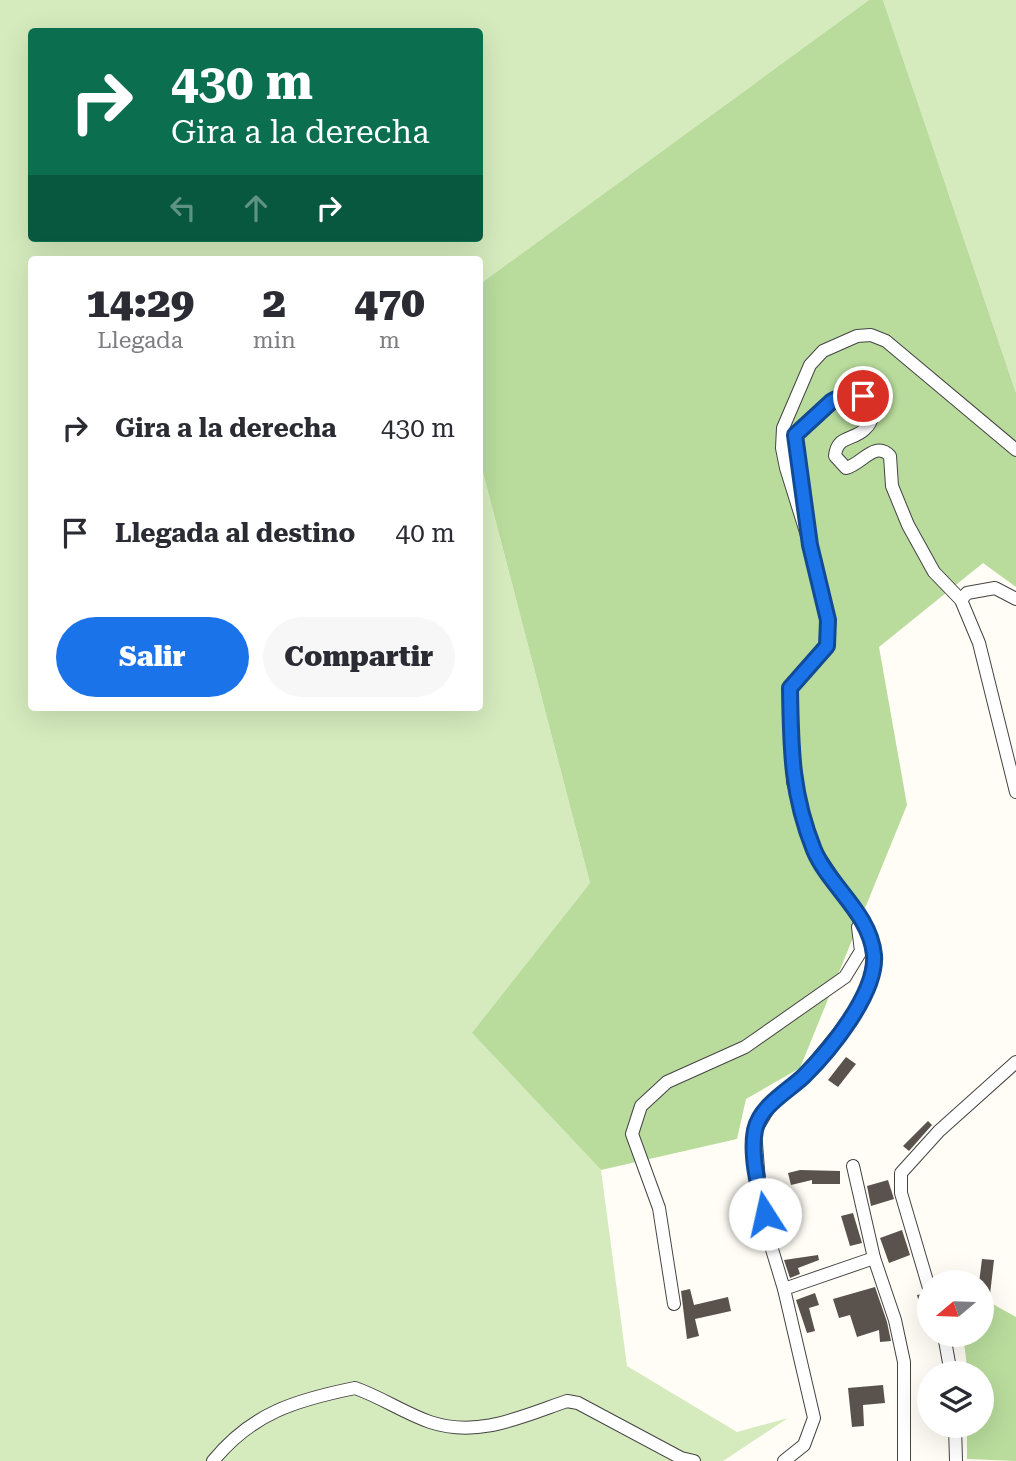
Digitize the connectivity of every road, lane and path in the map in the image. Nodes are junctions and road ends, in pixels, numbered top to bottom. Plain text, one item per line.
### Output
1 (1016, 450) edge
2 (810, 545) junction
3 (1016, 598) edge
4 (961, 600) junction
5 (1016, 792) edge
6 (854, 908) junction
7 (1016, 1062) edge
8 (853, 1166) dead end
9 (874, 1258) junction
10 (924, 1270) edge
11 (784, 1289) junction
12 (674, 1304) dead end
13 (955, 1438) edge
14 (213, 1461) edge
15 (694, 1461) edge
16 (784, 1461) edge
17 (904, 1461) edge
18 (956, 1461) edge

1 - 2 street
2 - 4 street
2 - 6 street
3 - 4 street
4 - 5 street
6 - 11 street
6 - 12 street
7 - 10 street
8 - 9 street
9 - 11 street
9 - 17 street
11 - 16 street
13 - 18 street
14 - 15 street

